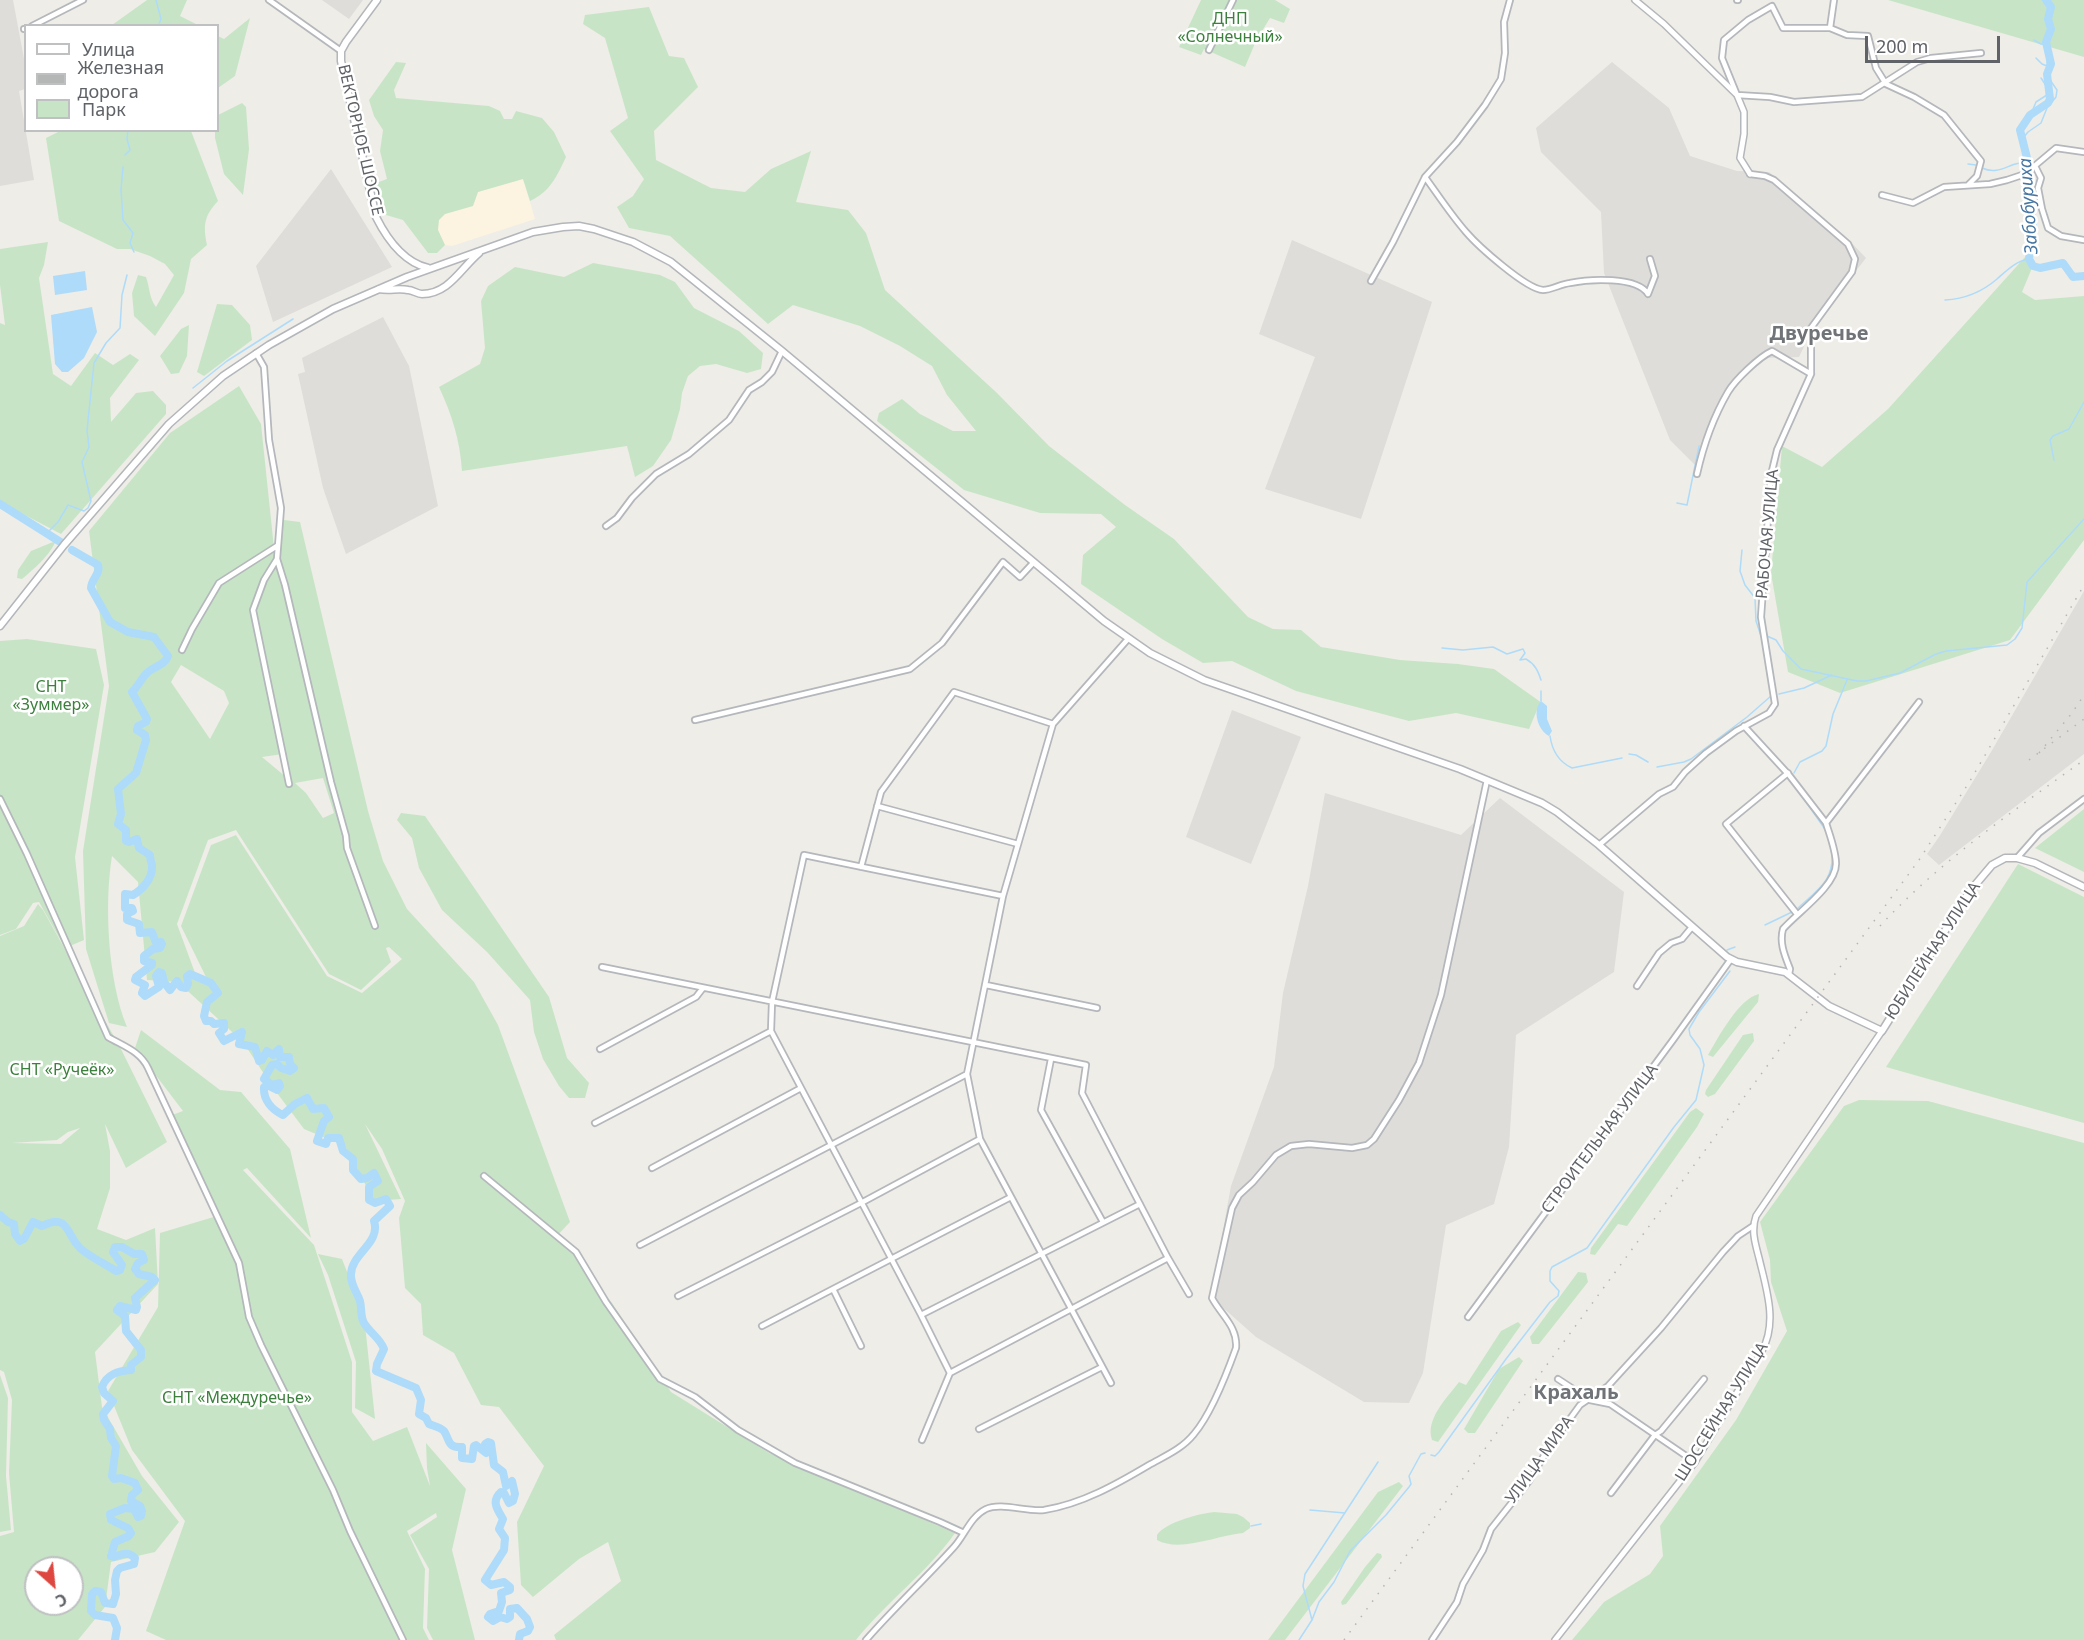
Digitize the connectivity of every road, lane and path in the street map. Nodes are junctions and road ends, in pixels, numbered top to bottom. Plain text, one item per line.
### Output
1 (83, 0) edge
2 (269, 0) edge
3 (377, 0) edge
4 (1233, 0) edge
5 (1510, 0) edge
6 (1635, 0) edge
7 (1834, 0) edge
8 (36, 24) edge
9 (1830, 28) junction
10 (1209, 50) dead end
11 (341, 51) junction
12 (1981, 53) dead end
13 (1886, 84) junction
14 (1737, 95) junction
15 (2084, 152) edge
16 (2035, 166) junction
17 (1750, 174) joint
18 (1425, 177) junction
19 (1968, 184) junction
20 (1882, 195) dead end
21 (2084, 240) edge
22 (481, 251) junction
23 (408, 259) junction
24 (454, 259) junction
25 (1650, 259) dead end
26 (463, 267) junction
27 (429, 268) junction
28 (407, 277) junction
29 (1371, 281) dead end
30 (379, 289) junction
31 (408, 290) junction
32 (782, 351) junction
33 (256, 353) junction
34 (1811, 374) junction
35 (1697, 474) dead end
36 (606, 526) dead end
37 (277, 546) junction
38 (277, 559) junction
39 (1034, 562) junction
40 (0, 626) edge
41 (1128, 639) junction
42 (182, 650) dead end
43 (1919, 702) dead end
44 (695, 720) dead end
45 (1053, 724) junction
46 (1744, 726) junction
47 (1788, 773) junction
48 (1487, 780) junction
49 (289, 784) dead end
50 (0, 799) edge
51 (2084, 799) edge
52 (878, 806) junction
53 (1827, 823) junction
54 (1018, 844) junction
55 (1599, 846) junction
56 (2017, 858) junction
57 (861, 867) junction
58 (2084, 887) edge
59 (1004, 896) junction
60 (1797, 914) junction
61 (375, 926) dead end
62 (1692, 927) junction
63 (1731, 959) junction
64 (602, 967) dead end
65 (1789, 974) junction
66 (986, 985) junction
67 (1637, 986) dead end
68 (703, 988) junction
69 (772, 1002) junction
70 (1097, 1008) dead end
71 (771, 1031) junction
72 (1882, 1031) junction
73 (975, 1044) junction
74 (600, 1050) dead end
75 (1051, 1059) junction
76 (967, 1074) junction
77 (801, 1088) junction
78 (595, 1123) dead end
79 (980, 1139) junction
80 (832, 1145) junction
81 (652, 1168) dead end
82 (484, 1176) dead end
83 (1011, 1197) junction
84 (861, 1203) junction
85 (1140, 1204) junction
86 (1103, 1222) junction
87 (1753, 1226) junction
88 (640, 1245) dead end
89 (1042, 1254) junction
90 (1168, 1258) junction
91 (891, 1259) junction
92 (833, 1289) junction
93 (1189, 1294) dead end
94 (678, 1296) dead end
95 (1072, 1310) junction
96 (921, 1315) junction
97 (1468, 1317) dead end
98 (762, 1326) dead end
99 (861, 1346) dead end
100 (1102, 1367) junction
101 (950, 1373) junction
102 (1558, 1379) dead end
103 (1704, 1379) dead end
104 (1111, 1383) dead end
105 (1590, 1400) junction
106 (979, 1429) dead end
107 (1655, 1435) junction
108 (922, 1440) dead end
109 (1695, 1462) junction
110 (1611, 1493) dead end
111 (964, 1533) junction
112 (403, 1640) edge
113 (866, 1640) edge
114 (1432, 1640) edge
115 (1555, 1640) edge

1 - 8 street
2 - 11 street
3 - 11 main road, ВЕКТОРНОЕ ШОССЕ
4 - 10 street
5 - 18 street
6 - 14 street
7 - 9 street
9 - 13 street
9 - 14 street
11 - 23 main road, ВЕКТОРНОЕ ШОССЕ
12 - 13 street
13 - 14 street
13 - 19 street
14 - 17 street
15 - 16 street
16 - 19 street
16 - 21 street
17 - 34 street, РАБОЧАЯ УЛИЦА
18 - 25 street
18 - 29 street
19 - 20 street
22 - 24 main road, ЮБИЛЕЙНАЯ УЛИЦА
22 - 26 main road
22 - 32 main road, ЮБИЛЕЙНАЯ УЛИЦА
23 - 27 main road, ВЕКТОРНОЕ ШОССЕ
23 - 28 main road
24 - 26 main road
24 - 27 main road, ЮБИЛЕЙНАЯ УЛИЦА
26 - 31 main road
27 - 28 main road, ЮБИЛЕЙНАЯ УЛИЦА
28 - 30 main road, ЮБИЛЕЙНАЯ УЛИЦА
28 - 31 main road
30 - 31 main road
30 - 33 main road, ЮБИЛЕЙНАЯ УЛИЦА
32 - 36 street
32 - 39 main road, ЮБИЛЕЙНАЯ УЛИЦА
33 - 37 street
33 - 40 main road, ЮБИЛЕЙНАЯ УЛИЦА
34 - 35 street
34 - 46 street, РАБОЧАЯ УЛИЦА
37 - 38 street
37 - 42 street
38 - 49 street
38 - 61 street
39 - 41 main road, ЮБИЛЕЙНАЯ УЛИЦА
39 - 44 street
41 - 45 street
41 - 48 main road, ЮБИЛЕЙНАЯ УЛИЦА
43 - 53 street
45 - 52 street
45 - 54 street
46 - 47 street
46 - 55 street, РАБОЧАЯ УЛИЦА
47 - 53 street
47 - 60 street
48 - 55 main road, ЮБИЛЕЙНАЯ УЛИЦА
48 - 111 street
50 - 112 street
51 - 56 street
52 - 54 street
52 - 57 street
53 - 60 street
54 - 59 street
55 - 62 main road, ЮБИЛЕЙНАЯ УЛИЦА
56 - 58 main road
56 - 72 main road, ЮБИЛЕЙНАЯ УЛИЦА
57 - 59 street
57 - 69 street
59 - 66 street
60 - 65 street
62 - 63 main road, ЮБИЛЕЙНАЯ УЛИЦА
62 - 67 street
63 - 65 main road, ЮБИЛЕЙНАЯ УЛИЦА
63 - 97 street, СТРОИТЕЛЬНАЯ УЛИЦА
64 - 68 street
65 - 72 main road, ЮБИЛЕЙНАЯ УЛИЦА
66 - 70 street
66 - 73 street
68 - 69 street
68 - 74 street
69 - 71 street
69 - 73 street
71 - 77 street
71 - 78 street
72 - 87 street, ШОССЕЙНАЯ УЛИЦА
73 - 75 street
73 - 76 street
75 - 85 street
75 - 86 street
76 - 79 street
76 - 80 street
77 - 80 street
77 - 81 street
79 - 83 street
79 - 84 street
80 - 84 street
80 - 88 street
82 - 111 street
83 - 89 street
83 - 91 street
84 - 91 street
84 - 94 street
85 - 86 street
85 - 90 street
86 - 89 street
87 - 105 street, УЛИЦА МИРА
87 - 109 street, ШОССЕЙНАЯ УЛИЦА
89 - 95 street
89 - 96 street
90 - 93 street
90 - 95 street
91 - 92 street
91 - 96 street
92 - 98 street
92 - 99 street
95 - 100 street
95 - 101 street
96 - 101 street
100 - 104 street
100 - 106 street
101 - 108 street
102 - 105 street
103 - 107 street
105 - 107 street
105 - 114 street, УЛИЦА МИРА
107 - 109 street
107 - 110 street
109 - 115 street, ШОССЕЙНАЯ УЛИЦА
111 - 113 street

